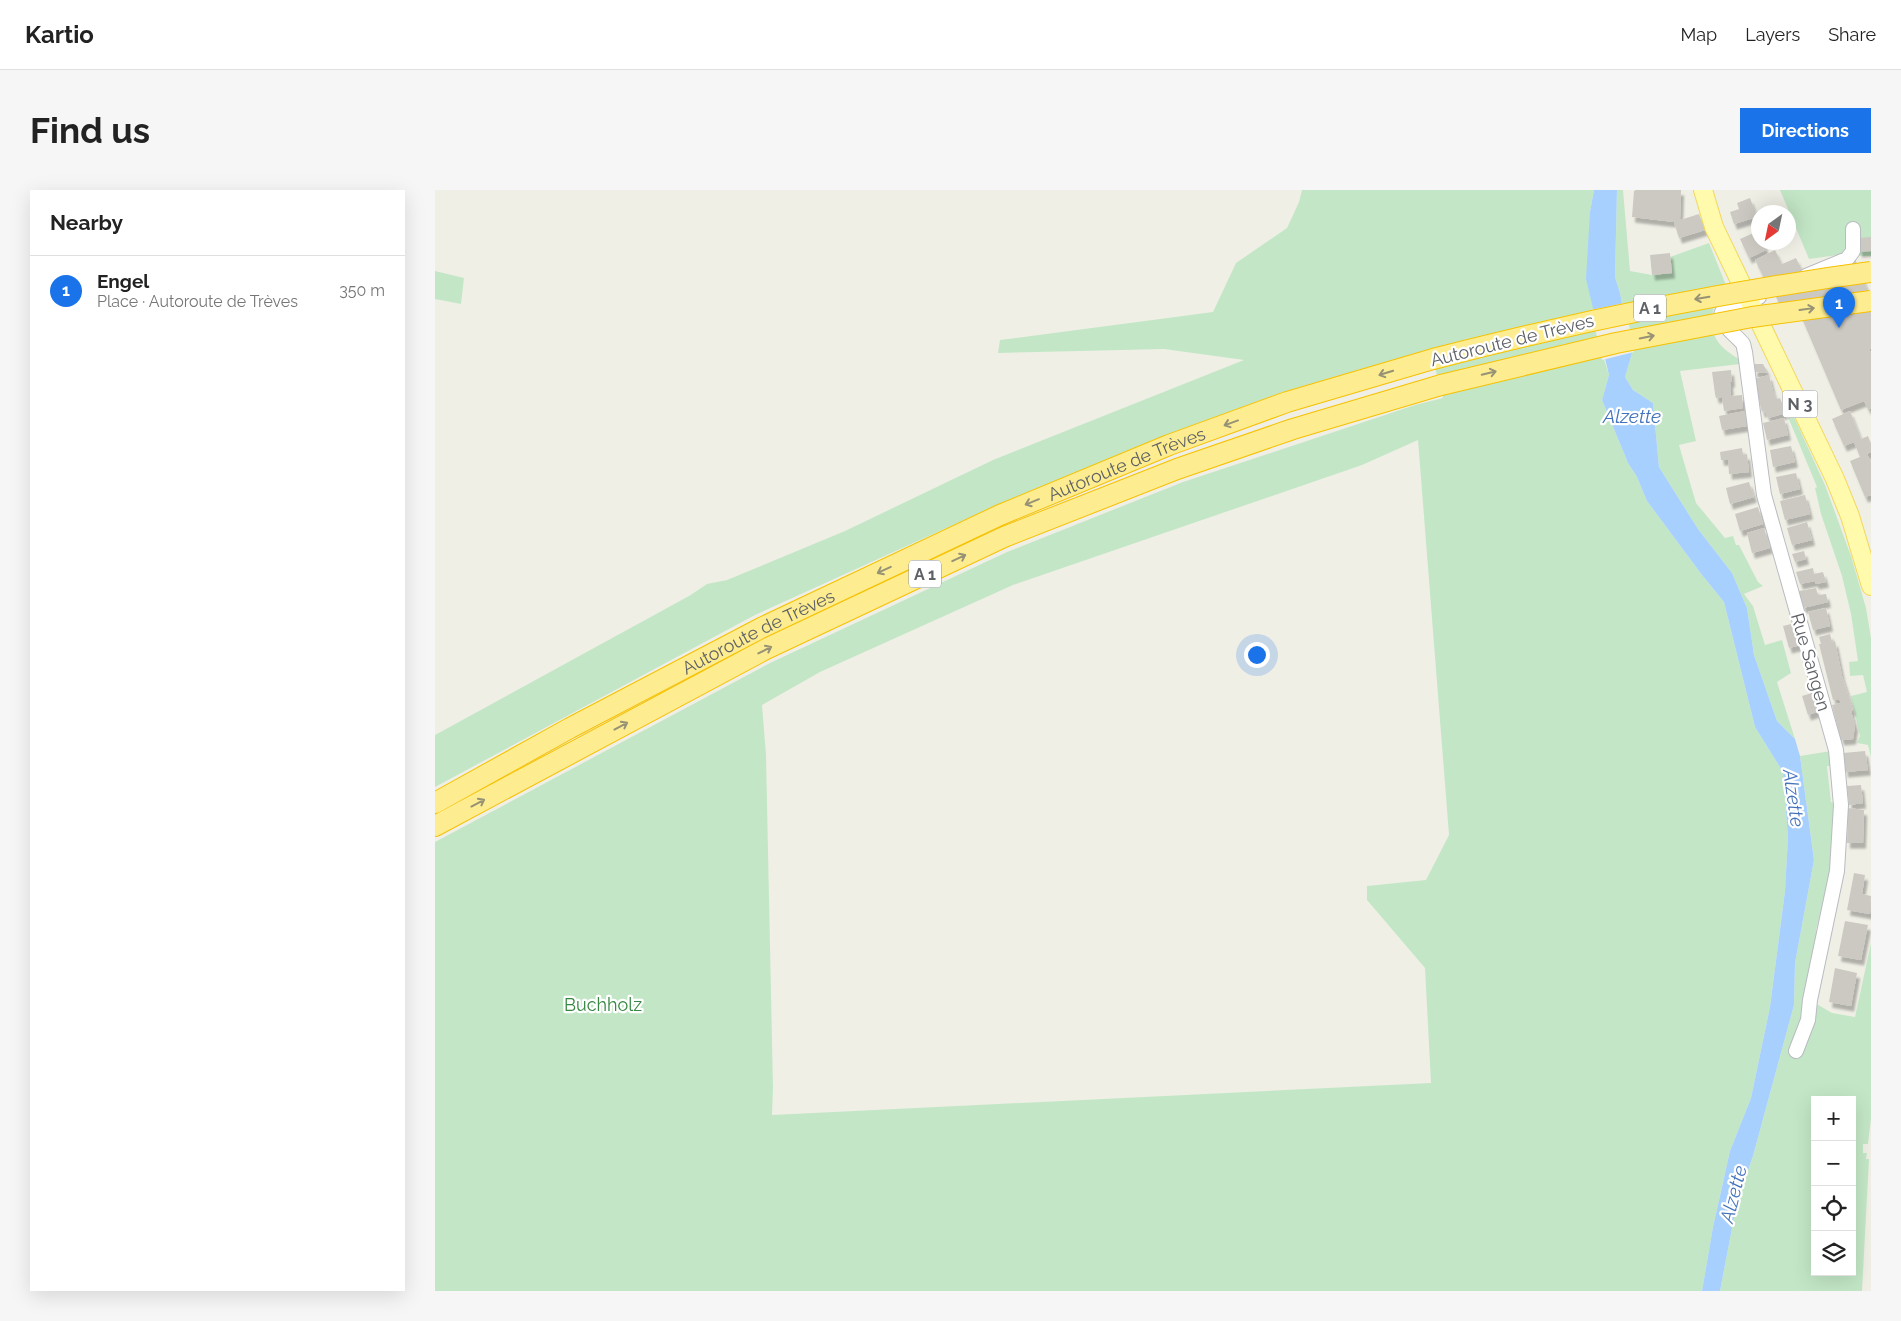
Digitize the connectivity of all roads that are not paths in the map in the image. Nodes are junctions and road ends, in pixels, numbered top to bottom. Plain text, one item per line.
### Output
1 (1703, 190) edge
2 (1853, 230) dead end
3 (1871, 272) edge
4 (1750, 300) junction
5 (1871, 301) edge
6 (1871, 586) edge
7 (435, 802) edge
8 (435, 826) edge
9 (1796, 1051) dead end

1 - 4 main road, N 3
2 - 4 street
3 -> 7 highway, Autoroute de Trèves / A 1, bridge
4 - 6 main road, N 3
4 - 9 street, Rue Sangen
8 -> 5 highway, Autoroute de Trèves / A 1, bridge

